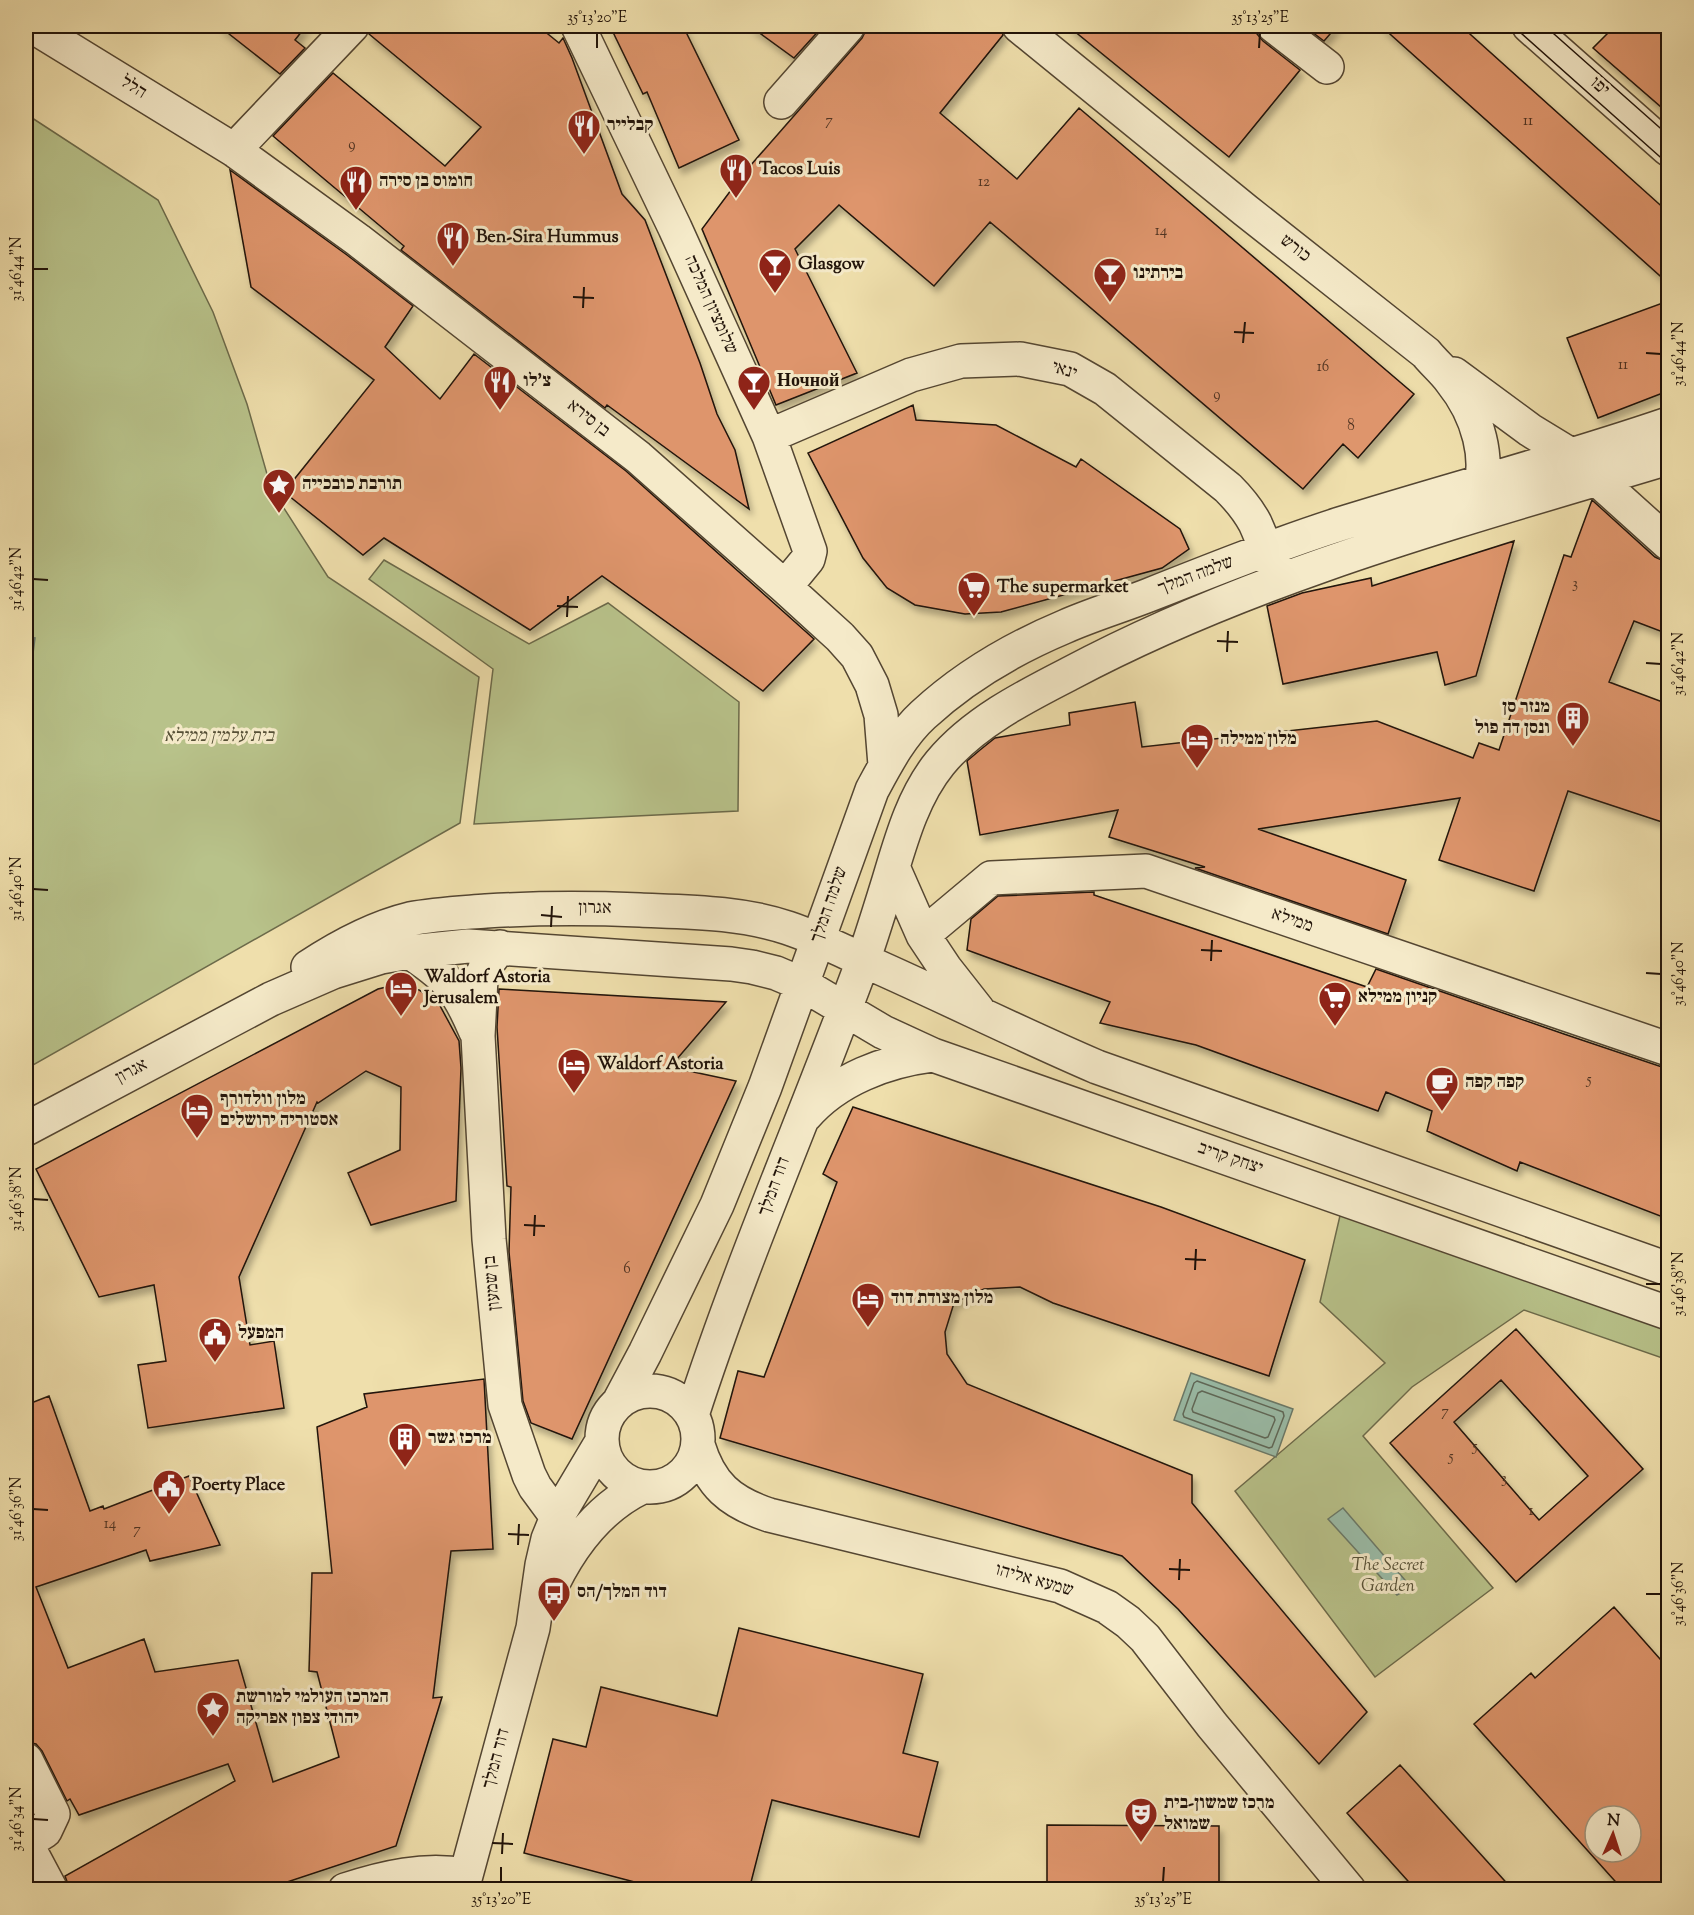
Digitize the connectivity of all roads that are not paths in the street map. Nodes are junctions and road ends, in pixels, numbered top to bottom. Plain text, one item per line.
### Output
1 (32, 26) edge
2 (352, 26) edge
3 (578, 26) edge
4 (848, 26) edge
5 (1018, 26) edge
6 (1274, 26) edge
7 (1529, 26) edge
8 (1327, 67) dead end
9 (781, 102) dead end
10 (1668, 149) edge
11 (234, 150) junction
12 (1426, 353) junction
13 (1668, 424) edge
14 (769, 436) junction
15 (1571, 455) junction
16 (1668, 458) edge
17 (1598, 480) junction
18 (1482, 482) junction
19 (1465, 520) junction
20 (1668, 543) edge
21 (1265, 549) junction
22 (1287, 577) junction
23 (785, 587) junction
24 (885, 765) junction
25 (893, 867) junction
26 (923, 935) junction
27 (818, 940) junction
28 (500, 947) junction
29 (410, 951) junction
30 (863, 960) junction
31 (802, 984) junction
32 (271, 999) junction
33 (845, 1008) junction
34 (983, 1016) junction
35 (478, 1036) junction
36 (1668, 1049) edge
37 (933, 1055) junction
38 (799, 1124) junction
39 (26, 1129) edge
40 (1668, 1269) edge
41 (1668, 1313) edge
42 (620, 1400) junction
43 (695, 1430) junction
44 (601, 1443) junction
45 (642, 1487) junction
46 (557, 1517) junction
47 (533, 1628) junction
48 (26, 1761) edge
49 (26, 1843) edge
50 (463, 1882) edge
51 (51, 1890) edge
52 (345, 1890) edge
53 (1349, 1890) edge

1 - 11 street, הלל
2 - 11 street
3 - 14 street, שלומציון המלכה
4 - 9 street
5 - 12 street, כורש
6 - 8 street
7 - 10 street, יפו
11 - 23 street, בן סירא
12 - 15 street
12 - 18 street, כורש
13 - 15 street, שלמה המלך
14 - 21 street, ינאי
14 - 23 street, שלומציון המלכה
15 - 18 street, שלמה המלך
16 - 17 street, שלמה המלך
17 - 19 street, שלמה המלך
17 - 20 street
18 - 19 street, כורש
18 - 21 street, שלמה המלך
19 - 22 street, שלמה המלך
21 - 22 street, ינאי
21 - 24 street, שלמה המלך
22 - 25 street, שלמה המלך
23 - 24 street, בן סירא
24 - 27 street, שלמה המלך
25 - 26 street
25 - 30 street, שלמה המלך
26 - 34 street
26 - 36 street, ממילא
27 - 30 street, אגרון
27 - 31 street, שלמה המלך
27 - 32 street, אגרון
28 - 29 street, אגרון
28 - 31 street, אגרון
28 - 35 street, בן שמעון
29 - 32 street, אגרון
29 - 35 street, בן שמעון
30 - 33 street, דוד המלך
30 - 34 street
31 - 33 street, יצחק קריב
31 - 42 street
32 - 39 street, אגרון
33 - 37 street, יצחק קריב
33 - 38 street, דוד המלך
34 - 40 street
35 - 46 street, בן שמעון
37 - 38 street
37 - 41 street, יצחק קריב
38 - 43 street, דוד המלך
42 - 43 street
42 - 44 street
43 - 45 street
43 - 53 street, שמעא אליהו
44 - 45 street
44 - 46 street, דוד המלך
45 - 47 street, דוד המלך
46 - 47 street, דוד המלך
47 - 50 street, דוד המלך
48 - 49 street
49 - 51 street
50 - 52 street

